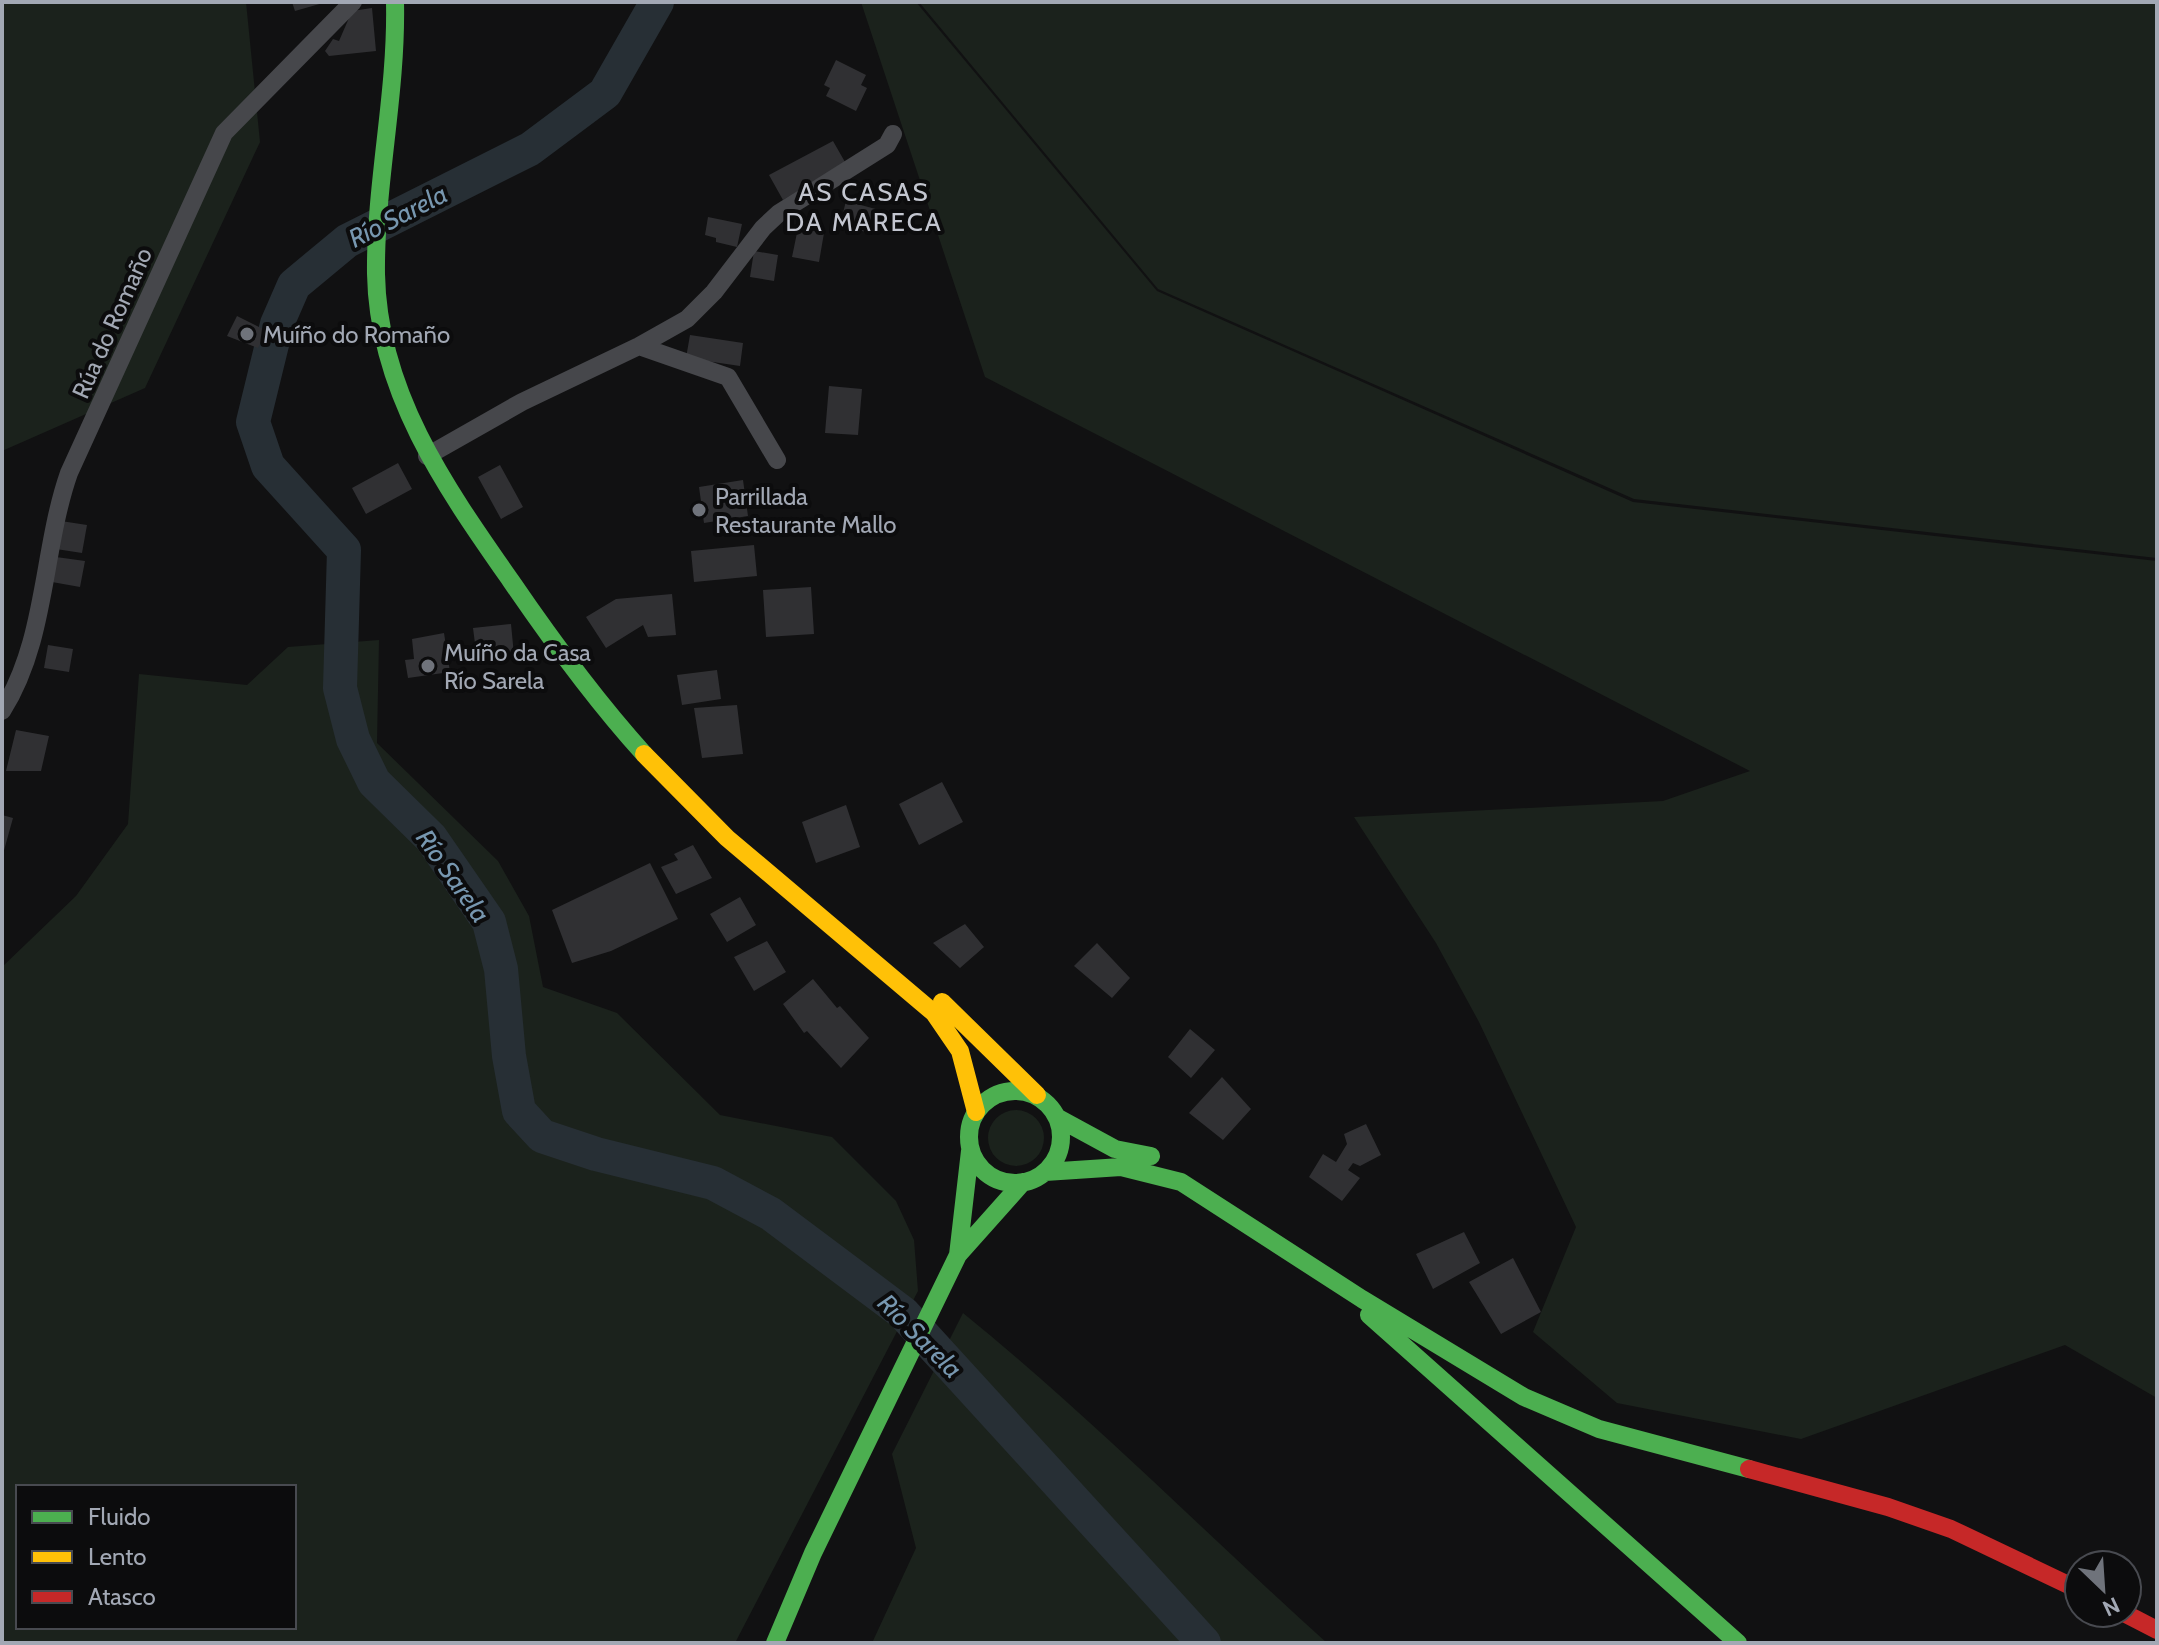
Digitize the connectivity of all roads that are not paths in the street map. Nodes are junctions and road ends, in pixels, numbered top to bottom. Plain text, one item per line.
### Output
1 (353, 2) edge
2 (395, 2) edge
3 (893, 134) dead end
4 (639, 346) junction
5 (427, 456) junction
6 (777, 460) dead end
7 (2, 711) edge
8 (854, 943) junction
9 (1037, 1095) junction
10 (976, 1112) junction
11 (1058, 1118) junction
12 (970, 1151) junction
13 (1045, 1172) junction
14 (1023, 1182) junction
15 (1306, 1244) junction
16 (958, 1255) junction
17 (1327, 1275) junction
18 (1406, 1325) junction
19 (1411, 1351) junction
20 (1617, 1432) junction
21 (2063, 1582) edge
22 (775, 1643) edge
23 (1738, 1643) edge

1 - 7 street, Rúa do Romaño
2 - 5 main road
3 - 4 street
4 - 5 street
4 - 6 street
5 - 8 main road
8 - 9 main road
8 - 10 main road
9 - 10 main road
9 - 11 main road
10 - 12 main road
11 - 13 main road
11 - 15 main road
12 - 14 main road
12 - 16 main road
13 - 14 main road
13 - 17 main road
14 - 16 main road
15 - 18 main road
15 - 20 main road
16 - 22 main road
17 - 18 main road
17 - 19 main road
18 - 19 main road
18 - 20 main road
19 - 23 main road
20 - 21 main road

